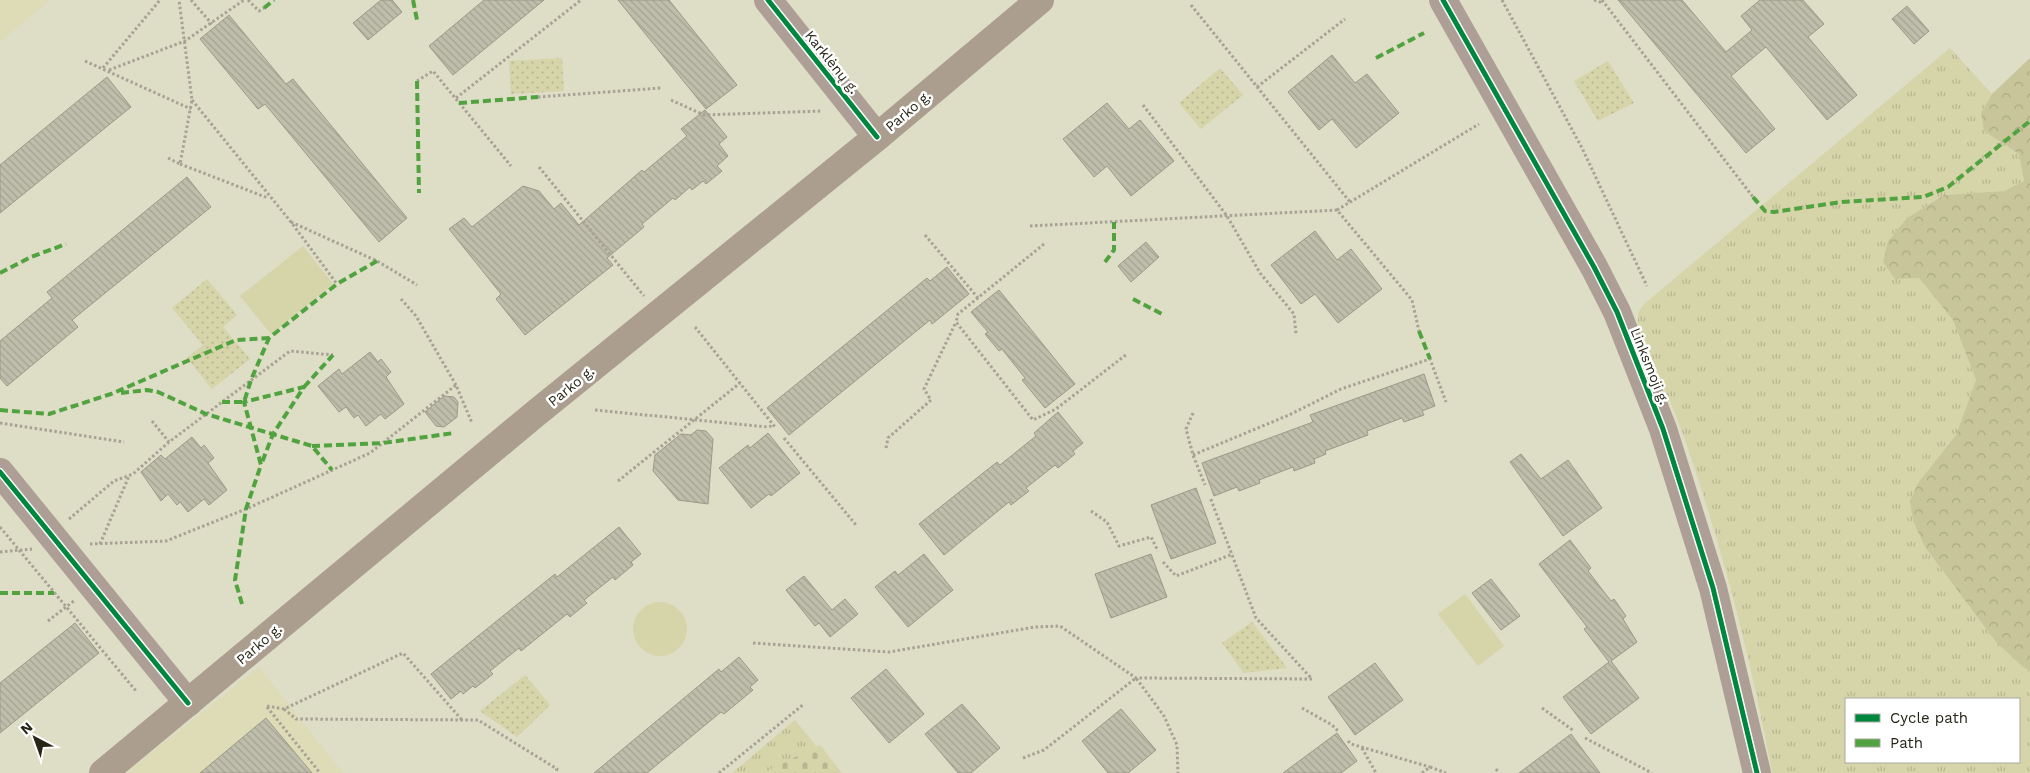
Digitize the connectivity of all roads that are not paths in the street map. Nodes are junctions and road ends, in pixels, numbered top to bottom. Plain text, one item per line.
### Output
1 (768, 0) edge
2 (1040, 0) edge
3 (1443, 0) edge
4 (878, 137) junction
5 (0, 472) edge
6 (188, 703) junction
7 (103, 773) edge
8 (1757, 773) edge

1 - 4 street, Karklėnų g.
2 - 4 main road, Parko g.
3 - 8 street, Linksmoji g.
4 - 6 main road, Parko g.
5 - 6 street
6 - 7 main road, Parko g.

